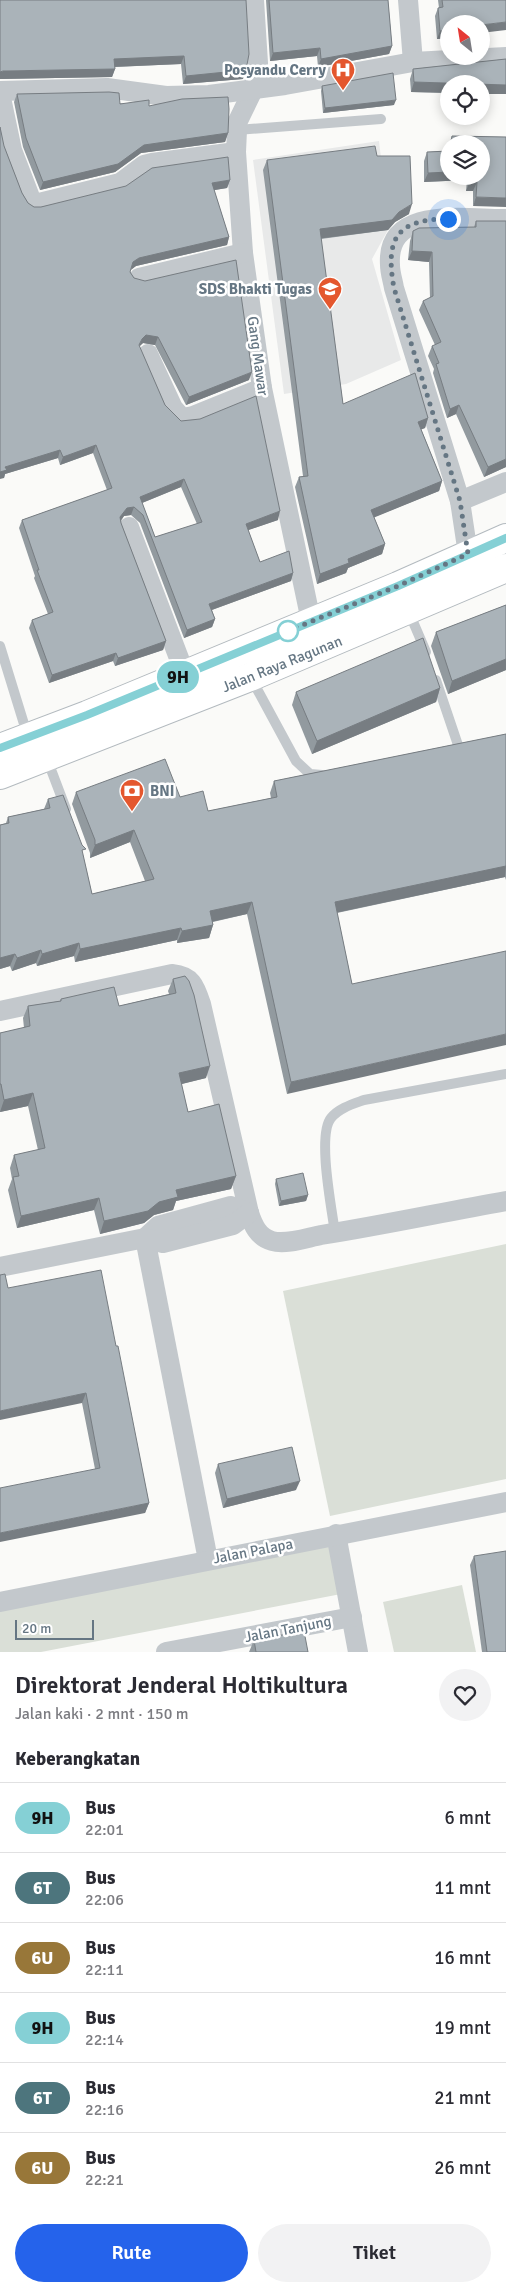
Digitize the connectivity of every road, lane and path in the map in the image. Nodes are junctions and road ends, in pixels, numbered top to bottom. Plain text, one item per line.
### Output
1 (254, 0) edge
2 (408, 0) edge
3 (506, 57) edge
4 (413, 62) junction
5 (253, 90) junction
6 (0, 92) edge
7 (381, 119) dead end
8 (237, 130) junction
9 (6, 151) edge
10 (236, 152) junction
11 (506, 219) edge
12 (243, 253) junction
13 (140, 278) edge
14 (148, 354) dead end
15 (262, 388) junction
16 (506, 482) edge
17 (460, 501) junction
18 (129, 528) dead end
19 (506, 538) edge
20 (468, 554) junction
21 (506, 568) edge
22 (477, 581) junction
23 (403, 598) junction
24 (311, 622) junction
25 (0, 646) edge
26 (184, 674) junction
27 (250, 677) junction
28 (28, 738) junction
29 (0, 748) edge
30 (459, 748) edge
31 (46, 758) junction
32 (335, 774) edge
33 (0, 775) edge
34 (70, 820) edge
35 (0, 1011) edge
36 (506, 1074) edge
37 (506, 1201) edge
38 (249, 1212) junction
39 (335, 1233) junction
40 (145, 1238) junction
41 (0, 1266) edge
42 (506, 1502) edge
43 (336, 1534) junction
44 (208, 1560) junction
45 (0, 1602) edge
46 (352, 1617) junction
47 (166, 1652) edge
48 (358, 1652) edge

1 - 5 street, Gang Mawar
2 - 4 street
3 - 4 street
4 - 5 street
5 - 6 street
5 - 8 street, Gang Mawar
6 - 9 street
7 - 8 lane
8 - 10 street, Gang Mawar
9 - 10 street
10 - 12 street, Gang Mawar
11 - 17 street
12 - 13 street
12 - 15 street, Gang Mawar
14 - 15 street
15 - 24 street, Gang Mawar
16 - 17 street
17 - 20 street
18 - 26 street
19 - 20 main road, Jalan Raya Ragunan
20 - 22 street
20 - 23 main road, Jalan Raya Ragunan
21 - 22 main road, Jalan Raya Ragunan
22 - 23 main road, Jalan Raya Ragunan
23 - 24 main road, Jalan Raya Ragunan
23 - 27 main road, Jalan Raya Ragunan
23 - 30 lane
24 - 26 main road, Jalan Raya Ragunan
25 - 28 lane
26 - 28 main road, Jalan Raya Ragunan
27 - 31 main road, Jalan Raya Ragunan
27 - 32 lane
28 - 29 main road, Jalan Raya Ragunan
31 - 33 main road, Jalan Raya Ragunan
31 - 34 lane
35 - 38 street
36 - 39 lane
37 - 39 street
38 - 39 street
38 - 40 street
40 - 41 street
40 - 44 street
42 - 43 street, Jalan Palapa
43 - 44 street, Jalan Palapa
43 - 46 street
44 - 45 street, Jalan Palapa
46 - 47 street, Jalan Tanjung
46 - 48 street

